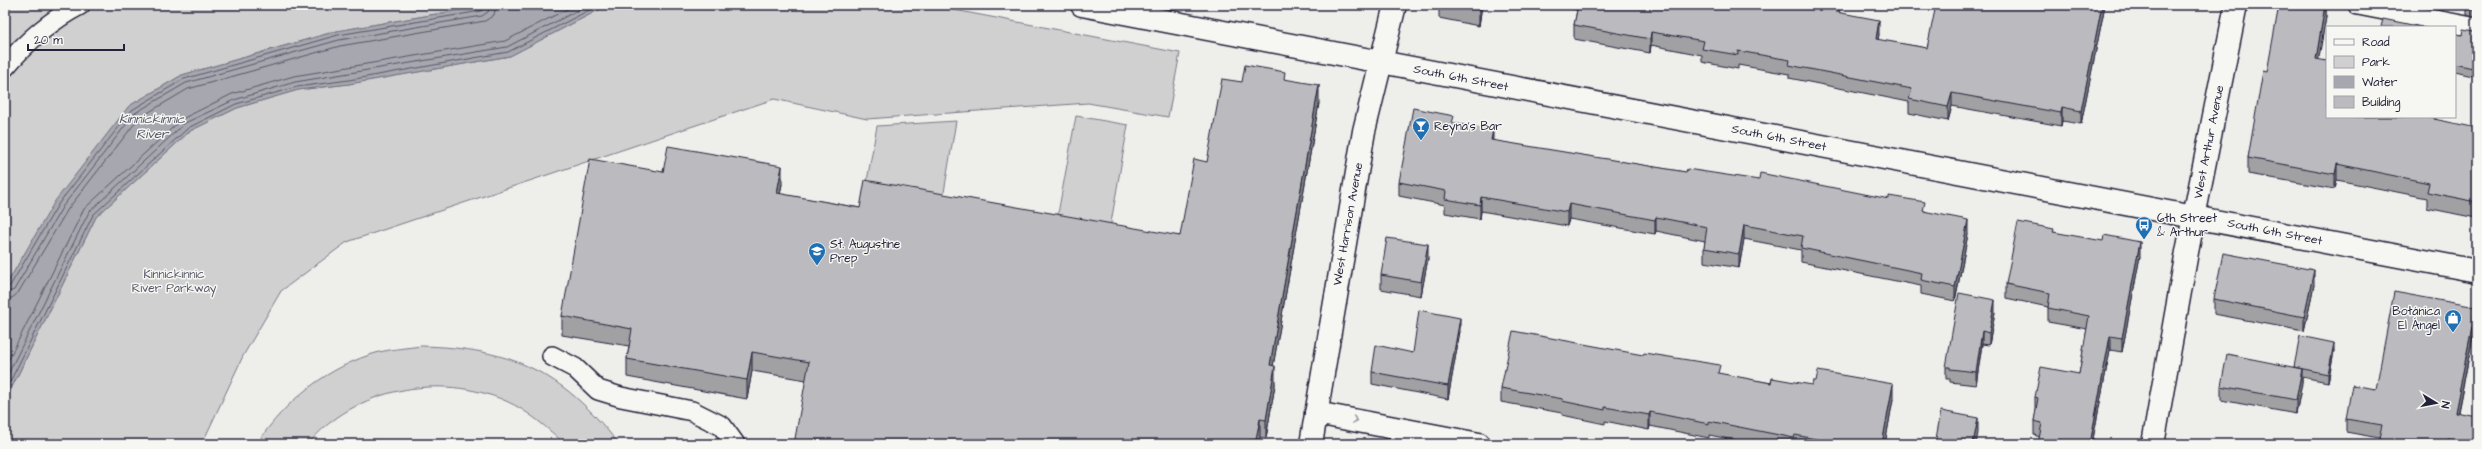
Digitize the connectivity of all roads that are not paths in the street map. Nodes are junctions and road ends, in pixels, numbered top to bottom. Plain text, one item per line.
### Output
1 (80, 5) edge
2 (1082, 5) edge
3 (1395, 5) edge
4 (2236, 5) edge
5 (2358, 5) edge
6 (2477, 28) edge
7 (1381, 62) junction
8 (5, 67) edge
9 (2195, 216) junction
10 (2477, 271) edge
11 (552, 356) dead end
12 (1316, 413) junction
13 (735, 444) edge
14 (1311, 444) edge
15 (1480, 444) edge
16 (2153, 444) edge

1 - 8 lane
2 - 7 street, South 6th Street
3 - 7 street, West Harrison Avenue
4 - 9 street, West Arthur Avenue
5 - 6 lane
7 - 9 street, South 6th Street
7 - 12 street, West Harrison Avenue
9 - 10 street, South 6th Street
9 - 16 street, West Arthur Avenue
11 - 13 lane
12 - 14 street, West Harrison Avenue
12 -> 15 street

